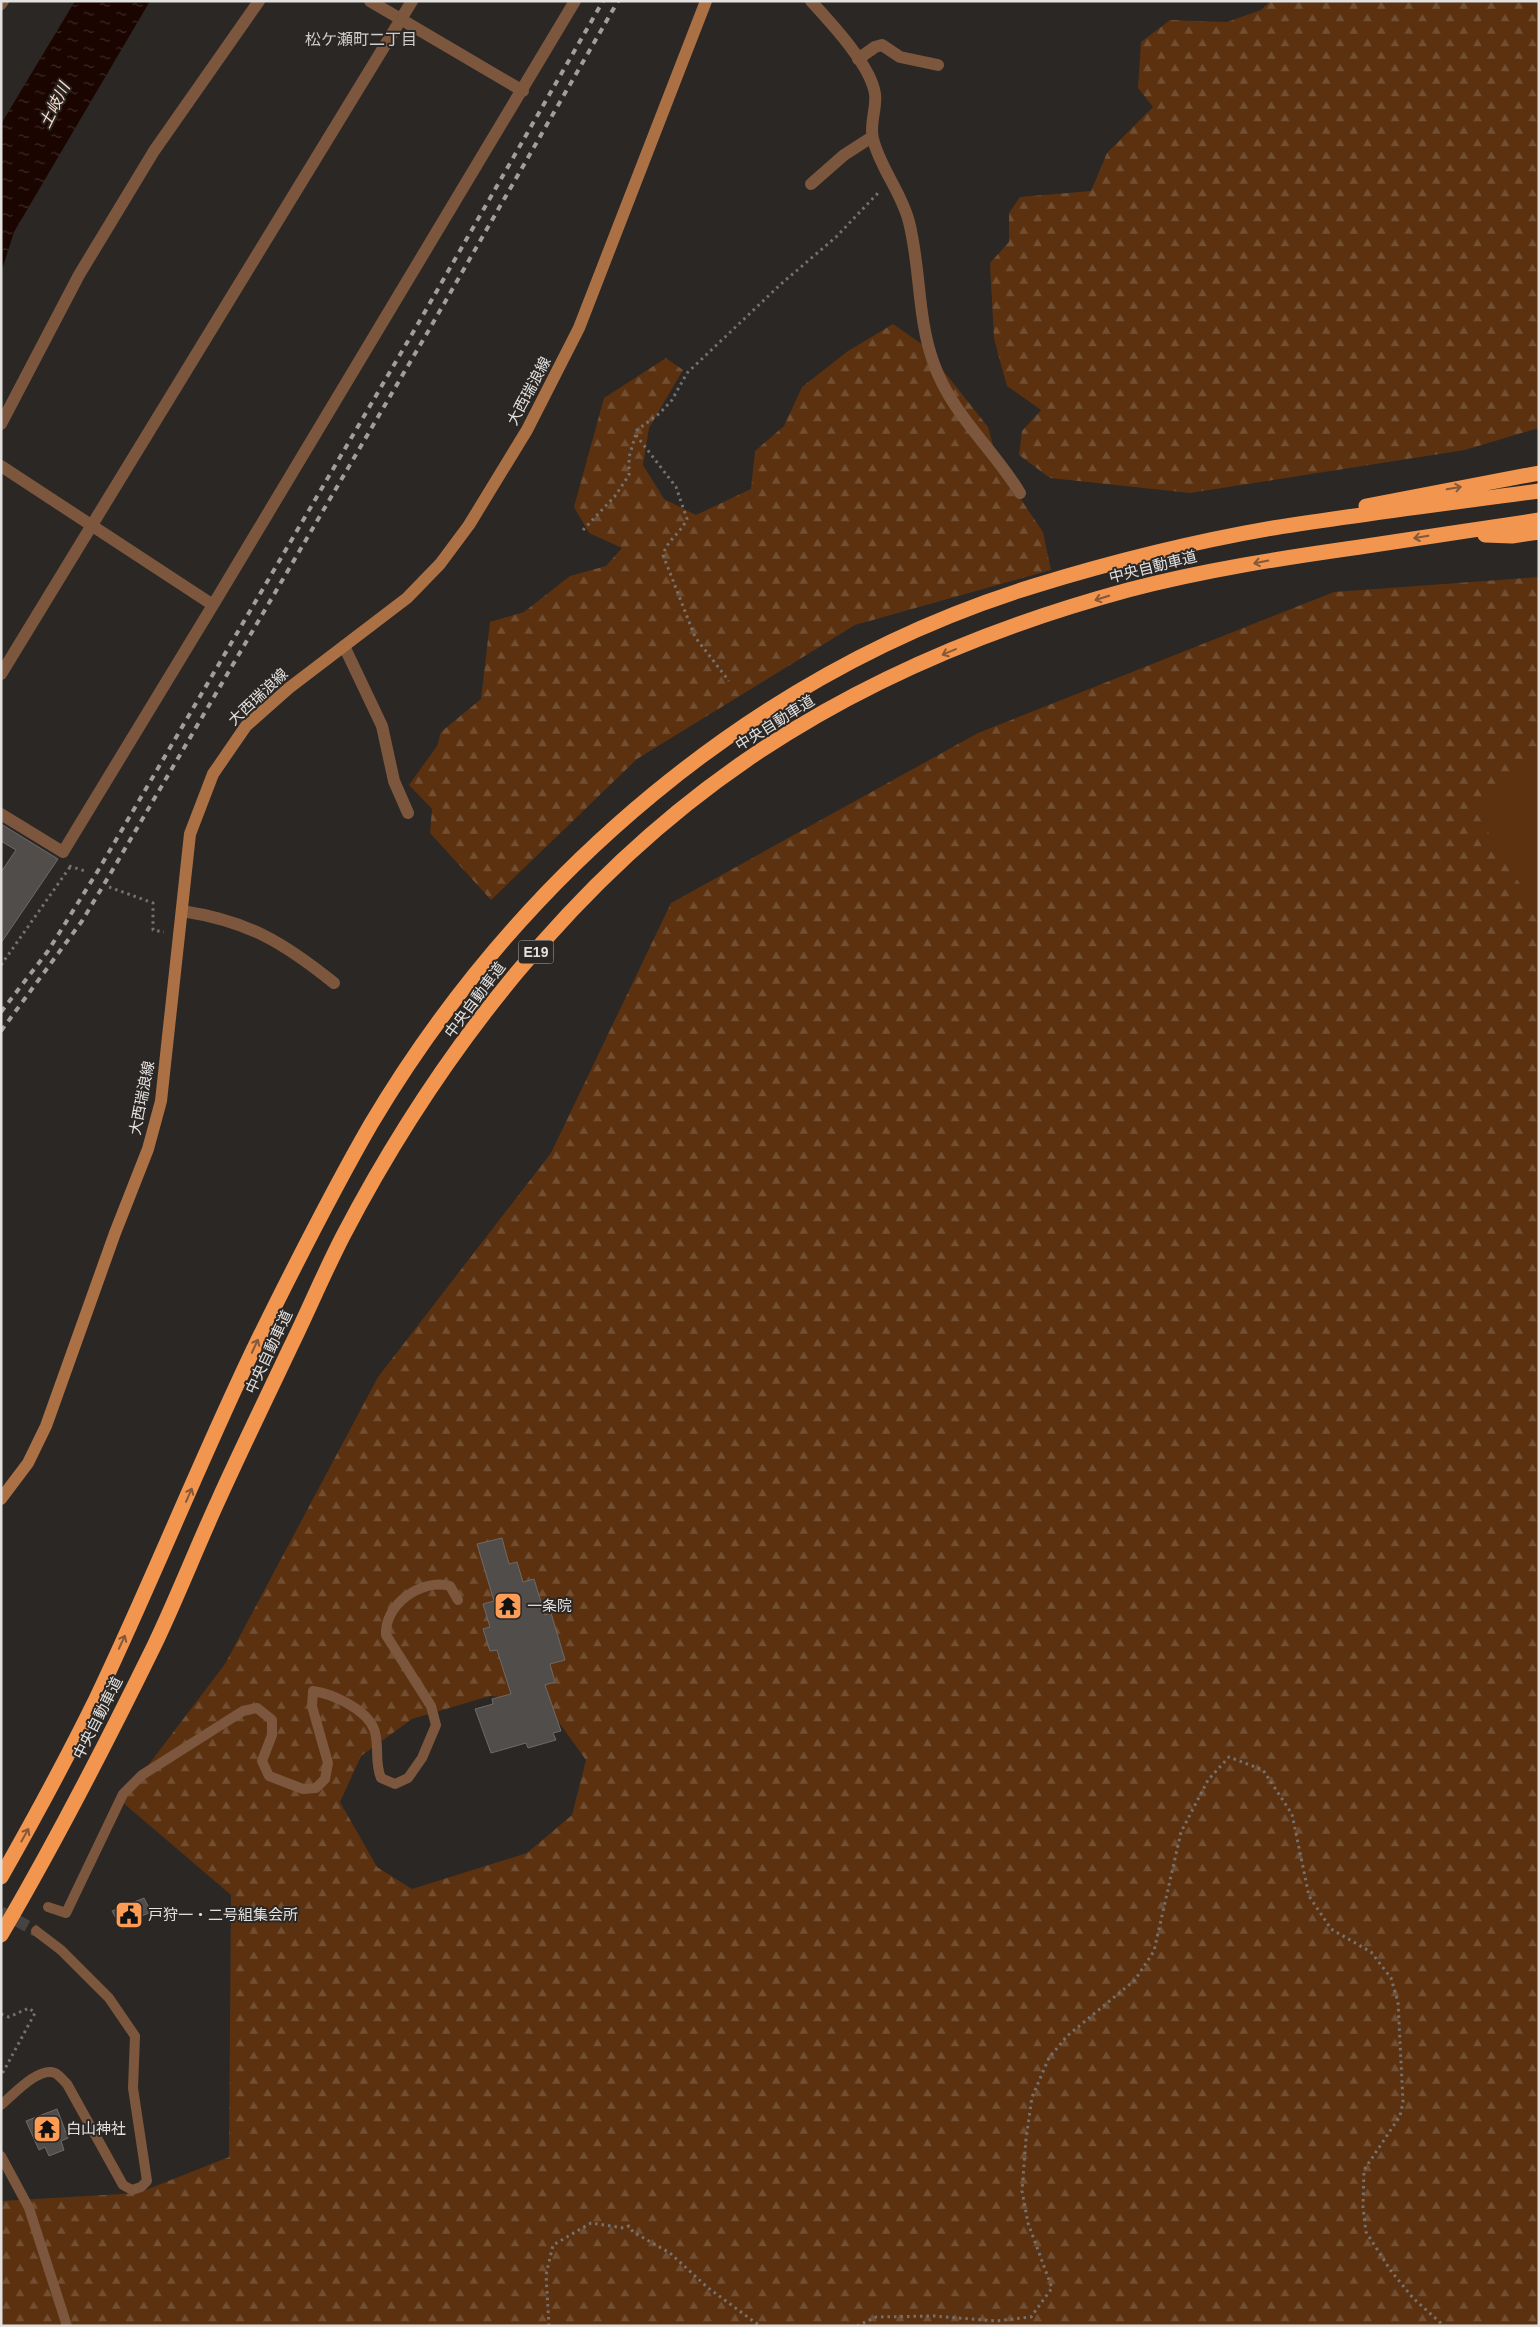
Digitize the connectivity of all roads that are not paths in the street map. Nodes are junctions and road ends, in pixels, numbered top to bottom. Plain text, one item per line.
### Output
1 (3, 1) edge
2 (259, 1) edge
3 (370, 1) edge
4 (412, 1) edge
5 (575, 1) edge
6 (706, 1) edge
7 (811, 1) edge
8 (1, 4) edge
9 (402, 21) junction
10 (858, 59) junction
11 (938, 65) dead end
12 (522, 91) junction
13 (872, 137) junction
14 (811, 184) dead end
15 (1, 424) edge
16 (1, 466) edge
17 (1539, 473) edge
18 (1539, 491) edge
19 (1020, 493) dead end
20 (1539, 520) edge
21 (93, 524) junction
22 (1270, 529) junction
23 (1539, 532) edge
24 (1446, 533) junction
25 (213, 605) junction
26 (344, 646) junction
27 (1, 674) edge
28 (408, 813) dead end
29 (1, 814) edge
30 (182, 911) junction
31 (334, 983) dead end
32 (1, 1499) edge
33 (458, 1600) dead end
34 (1, 1877) edge
35 (48, 1907) dead end
36 (36, 1931) tunnel mouth
37 (1, 1935) edge
38 (1, 2105) edge
39 (1, 2156) edge
40 (67, 2326) edge

1 - 8 street
2 - 15 street
3 - 9 street
4 - 9 street
5 - 12 street
6 - 26 main road, 大西瑞浪線
7 - 10 street
9 - 12 street
9 - 21 street
10 - 11 street
10 - 13 street
12 - 25 street
13 - 14 street
13 - 19 street
16 - 21 street
22 -> 17 highway
18 - 22 highway, 中央自動車道 / E19
20 - 24 highway, 中央自動車道 / E19
21 - 25 street
21 - 27 street
34 -> 22 highway, 中央自動車道 / E19
23 - 24 highway
24 -> 37 highway, 中央自動車道 / E19
25 - 29 street
26 - 28 street
26 - 30 main road, 大西瑞浪線
30 - 31 street
30 - 32 main road, 大西瑞浪線
33 - 35 lane
36 - 38 lane
39 - 40 lane

